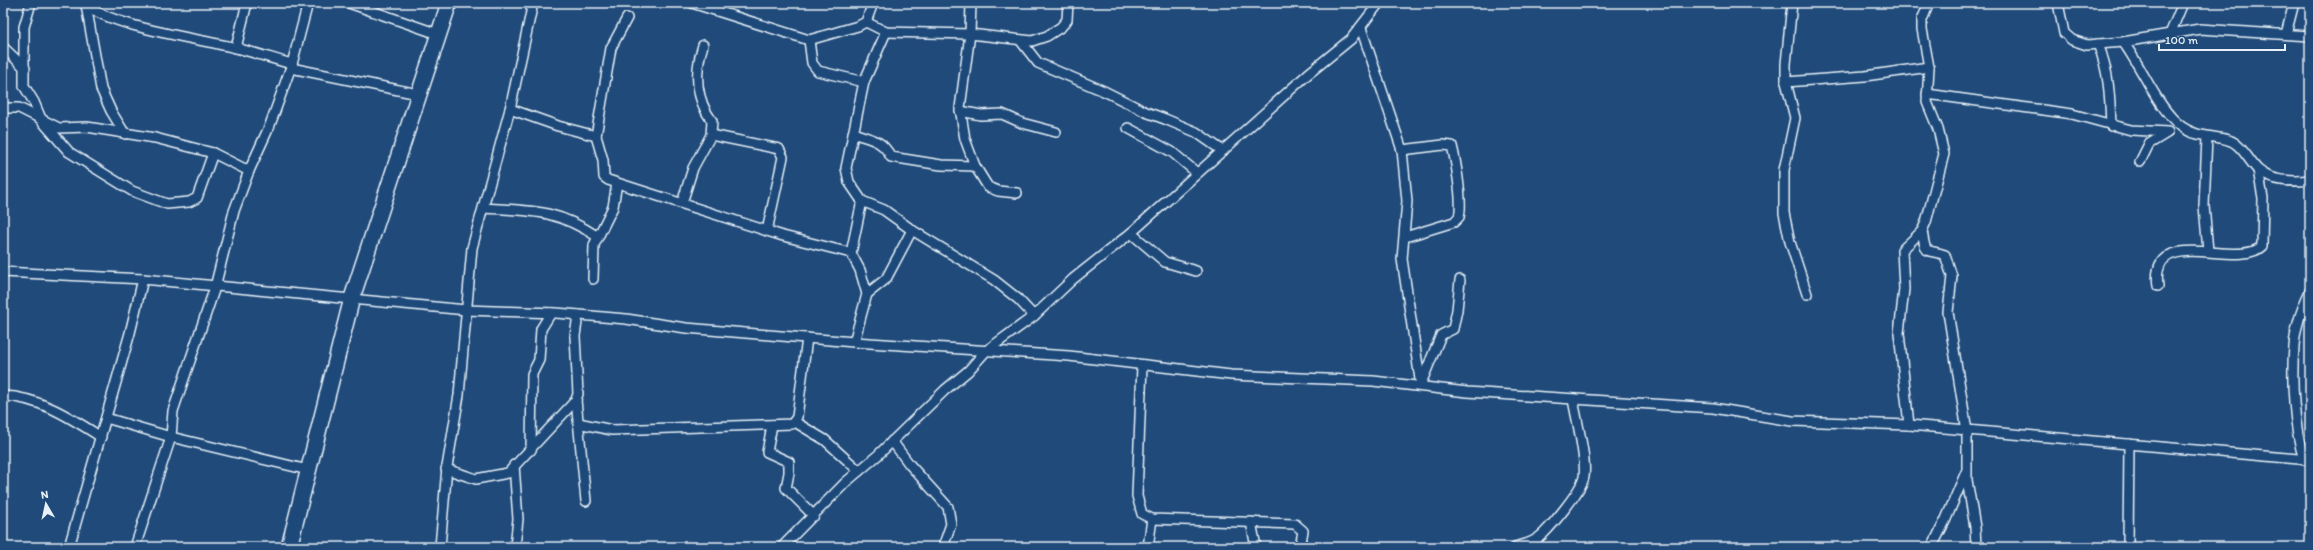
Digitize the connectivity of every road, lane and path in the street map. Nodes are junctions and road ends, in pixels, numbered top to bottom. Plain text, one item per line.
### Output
1 (31, 3) edge
2 (247, 3) edge
3 (308, 3) edge
4 (350, 3) edge
5 (449, 3) edge
6 (533, 3) edge
7 (692, 3) edge
8 (873, 3) edge
9 (971, 3) edge
10 (1068, 3) edge
11 (1379, 3) edge
12 (1792, 3) edge
13 (1929, 3) edge
14 (2058, 3) edge
15 (2183, 3) edge
16 (2294, 3) edge
17 (85, 4) edge
18 (627, 18) dead end
19 (866, 22) junction
20 (1361, 28) junction
21 (886, 32) junction
22 (438, 34) junction
23 (970, 34) junction
24 (2170, 34) junction
25 (2286, 34) junction
26 (2310, 36) edge
27 (809, 40) junction
28 (1020, 40) junction
29 (2123, 42) junction
30 (2098, 44) junction
31 (703, 45) dead end
32 (3, 47) edge
33 (236, 48) junction
34 (292, 66) junction
35 (1929, 67) junction
36 (25, 68) junction
37 (864, 82) junction
38 (1786, 82) junction
39 (418, 94) junction
40 (1927, 94) junction
41 (3, 108) edge
42 (510, 108) junction
43 (960, 111) junction
44 (42, 122) junction
45 (2179, 124) junction
46 (2111, 126) junction
47 (1128, 128) dead end
48 (1056, 132) dead end
49 (2168, 132) junction
50 (853, 133) junction
51 (125, 134) junction
52 (711, 135) junction
53 (596, 136) junction
54 (2207, 137) junction
55 (1402, 150) junction
56 (1223, 151) junction
57 (213, 153) junction
58 (2140, 162) dead end
59 (975, 166) junction
60 (2258, 170) junction
61 (249, 171) junction
62 (1197, 173) junction
63 (2310, 180) edge
64 (617, 183) junction
65 (1017, 193) dead end
66 (862, 201) junction
67 (682, 203) junction
68 (484, 208) junction
69 (912, 230) junction
70 (767, 231) junction
71 (1922, 231) junction
72 (1131, 233) junction
73 (598, 237) junction
74 (1405, 237) junction
75 (2208, 251) junction
76 (851, 253) junction
77 (1196, 271) dead end
78 (3, 272) edge
79 (143, 279) junction
80 (593, 279) dead end
81 (1460, 280) dead end
82 (2158, 286) dead end
83 (214, 287) junction
84 (2310, 291) edge
85 (867, 294) junction
86 (1807, 294) dead end
87 (352, 298) junction
88 (466, 310) junction
89 (551, 313) junction
90 (578, 315) junction
91 (1034, 316) junction
92 (808, 338) junction
93 (854, 342) junction
94 (986, 351) junction
95 (1142, 365) junction
96 (1421, 384) junction
97 (3, 396) edge
98 (1573, 399) junction
99 (576, 400) junction
100 (106, 418) junction
101 (795, 422) junction
102 (578, 423) junction
103 (772, 425) junction
104 (1909, 425) junction
105 (1967, 431) junction
106 (101, 436) junction
107 (171, 437) junction
108 (892, 441) junction
109 (2299, 442) junction
110 (2129, 444) junction
111 (531, 450) junction
112 (2288, 458) junction
113 (2307, 460) edge
114 (514, 464) junction
115 (1967, 468) junction
116 (446, 469) junction
117 (308, 470) junction
118 (858, 471) junction
119 (586, 501) dead end
120 (814, 516) junction
121 (1152, 519) junction
122 (1251, 522) junction
123 (69, 547) edge
124 (135, 547) edge
125 (288, 547) edge
126 (440, 547) edge
127 (515, 547) edge
128 (782, 547) edge
129 (943, 547) edge
130 (1148, 547) edge
131 (1256, 547) edge
132 (1300, 547) edge
133 (1515, 547) edge
134 (1932, 547) edge
135 (1976, 547) edge
136 (2128, 547) edge

1 - 36 street
2 - 33 street
3 - 34 street
4 - 22 street
5 - 22 main road
6 - 42 street
7 - 27 street
8 - 19 street
9 - 23 street
10 - 28 street
11 - 20 street
12 - 38 street
13 - 35 street
14 - 30 street
15 - 24 street
16 - 25 street
17 - 33 street
17 - 51 street
18 - 53 street
19 - 21 street
19 - 27 street
20 - 55 street
20 - 56 street
21 - 23 street
21 - 37 street
22 - 39 main road
23 - 28 street
23 - 43 street
24 - 25 street
24 - 29 street
25 - 26 street
27 - 37 street
28 - 56 street
29 - 30 street
29 - 45 street
30 - 46 street
31 - 52 street
32 - 36 street
33 - 34 street
34 - 39 street
34 - 61 street
35 - 38 street
35 - 40 street
36 - 44 street
37 - 50 street
38 - 86 street
39 - 87 main road
40 - 46 street
40 - 71 street
41 - 44 street
42 - 53 street
42 - 68 street
43 - 48 street
43 - 59 street
44 - 51 street
44 - 57 street
45 - 49 street
45 - 54 street
46 - 49 street
47 - 62 street
49 - 58 street
50 - 59 street
50 - 66 street
51 - 57 street
52 - 67 street
52 - 70 street
53 - 64 street
54 - 60 street
54 - 75 street
55 - 74 street
55 - 74 street
56 - 62 street
57 - 61 street
59 - 65 street
60 - 63 street
60 - 75 street
61 - 83 street
62 - 72 street
64 - 67 street
64 - 73 street
66 - 69 street
66 - 76 street
67 - 70 street
68 - 73 street
68 - 88 street
69 - 85 street
69 - 91 street
70 - 76 street
71 - 104 street
71 - 105 street
72 - 77 street
72 - 91 street
73 - 80 street
74 - 96 street
75 - 82 street
76 - 85 street
78 - 79 street
79 - 83 street
79 - 100 street
81 - 96 street
83 - 87 street
83 - 107 street
84 - 109 street
85 - 93 street
87 - 88 street
87 - 117 main road
88 - 89 street
88 - 116 street
89 - 90 street
89 - 111 street
90 - 92 street
90 - 99 street
91 - 94 street
92 - 93 street
92 - 101 street
93 - 94 street
94 - 95 street
94 - 108 street
95 - 96 street
95 - 121 street
96 - 98 street
97 - 106 street
98 - 104 street
98 - 133 street
99 - 102 street
99 - 111 street
100 - 106 street
100 - 107 street
101 - 103 street
101 - 118 street
102 - 103 street
102 - 119 street
103 - 120 street
104 - 105 street
105 - 110 street
105 - 115 street
106 - 123 street
107 - 117 street
107 - 124 street
108 - 118 street
108 - 129 street
109 - 112 street
109 - 113 street
110 - 112 street
110 - 136 street
111 - 114 street
112 - 113 street
114 - 116 street
114 - 127 street
115 - 134 street
115 - 135 street
116 - 126 street
117 - 125 main road
118 - 120 street
120 - 128 street
121 - 122 street
121 - 130 street
122 - 131 street
122 - 132 street

